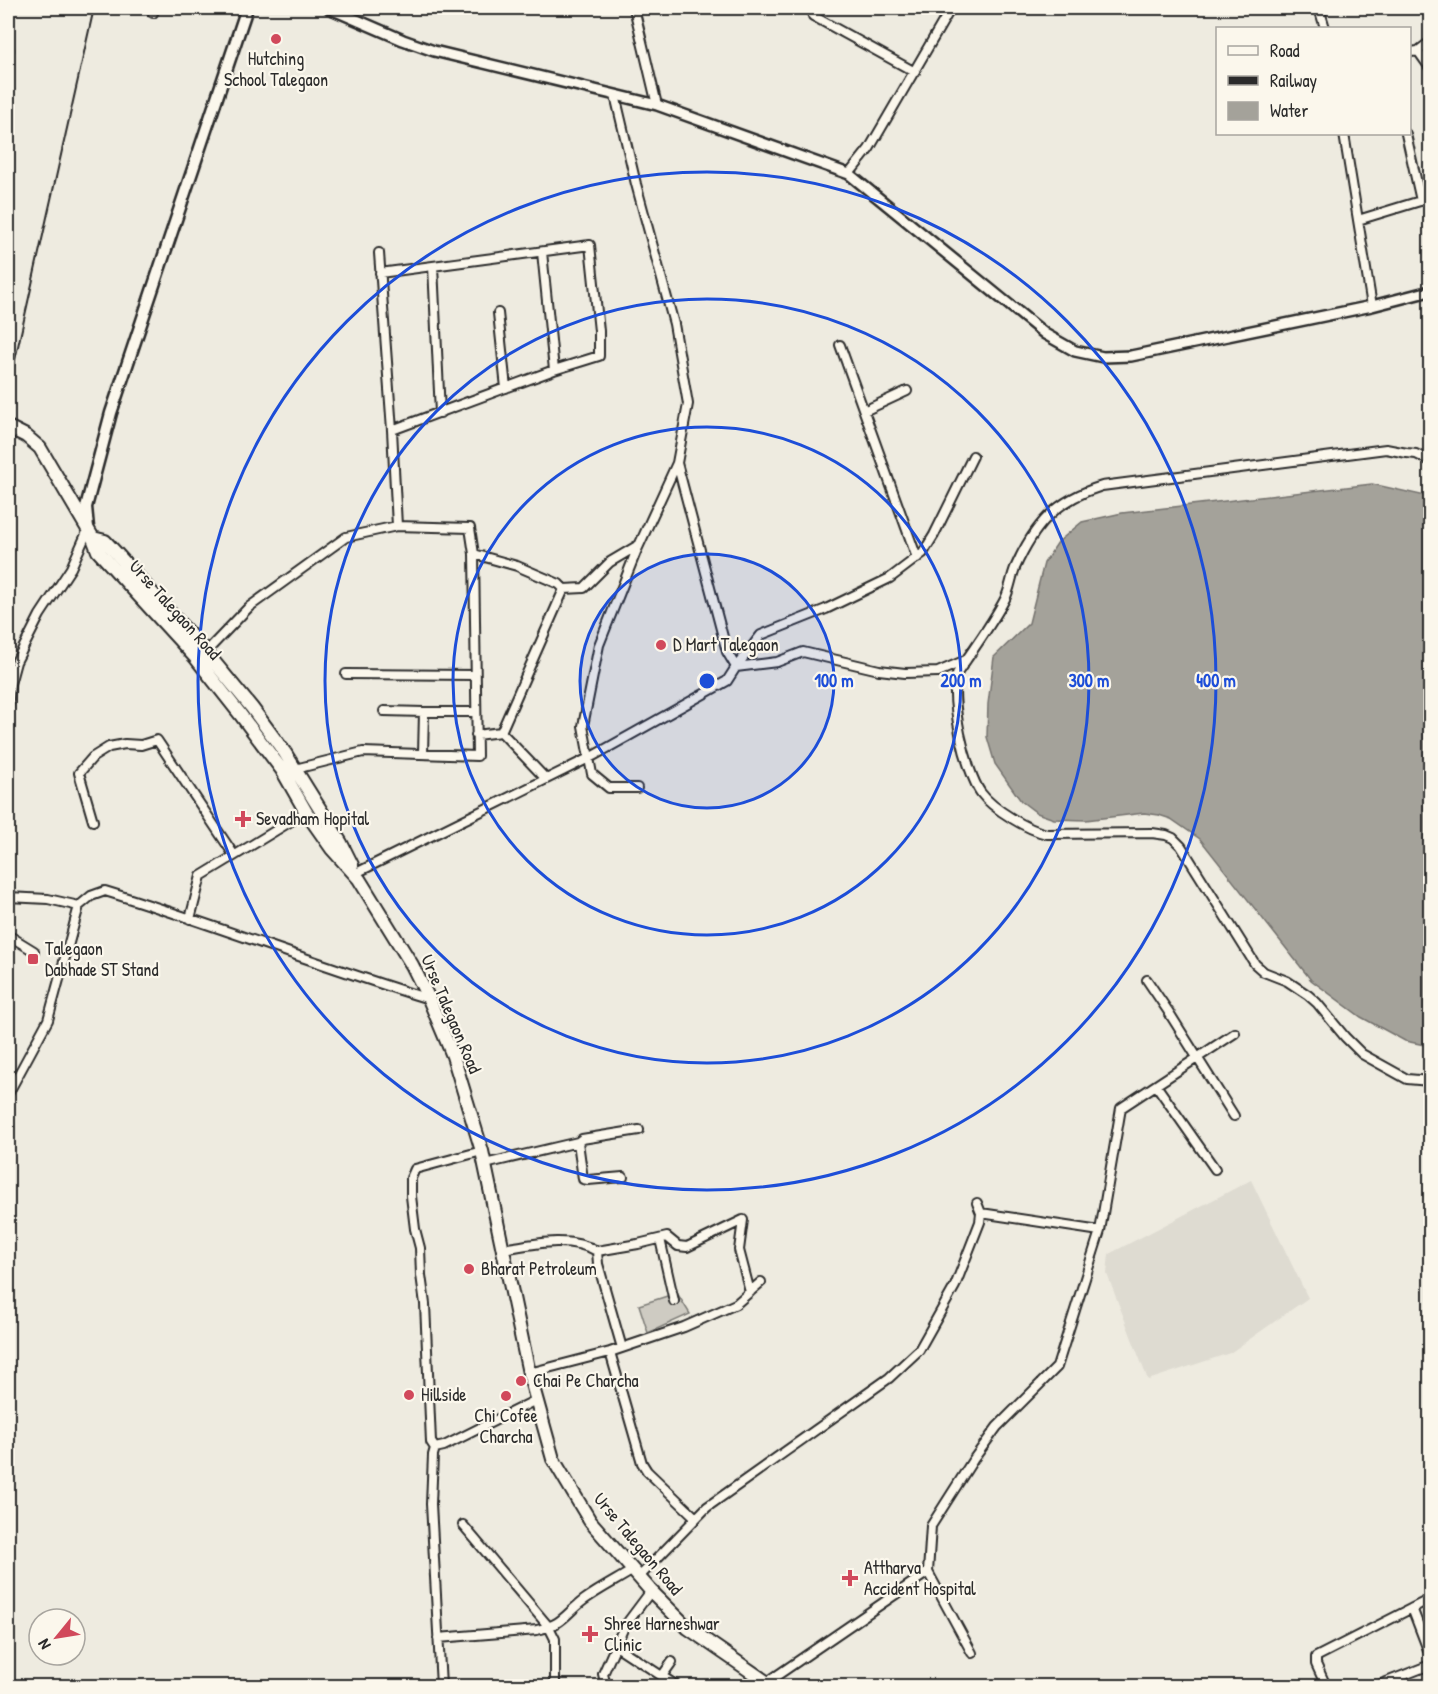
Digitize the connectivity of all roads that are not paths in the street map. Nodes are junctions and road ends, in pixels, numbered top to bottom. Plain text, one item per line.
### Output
1 (247, 8) edge
2 (329, 8) edge
3 (634, 8) edge
4 (951, 8) edge
5 (1319, 8) edge
6 (813, 16) dead end
7 (1324, 27) edge
8 (1431, 42) edge
9 (1414, 52) edge
10 (1431, 68) edge
11 (915, 72) junction
12 (615, 94) junction
13 (657, 105) junction
14 (1344, 135) edge
15 (1407, 135) edge
16 (849, 174) junction
17 (1431, 198) edge
18 (1421, 201) junction
19 (1358, 220) junction
20 (542, 252) junction
21 (379, 253) dead end
22 (433, 266) junction
23 (380, 273) junction
24 (1431, 291) edge
25 (1372, 306) junction
26 (498, 314) dead end
27 (840, 345) dead end
28 (554, 370) junction
29 (506, 388) junction
30 (907, 392) dead end
31 (864, 411) junction
32 (440, 412) junction
33 (8, 427) edge
34 (392, 430) junction
35 (973, 456) dead end
36 (1431, 461) edge
37 (677, 463) junction
38 (397, 526) junction
39 (95, 536) junction
40 (639, 545) junction
41 (474, 554) junction
42 (917, 558) junction
43 (564, 589) junction
44 (202, 657) junction
45 (966, 660) junction
46 (736, 667) junction
47 (346, 674) dead end
48 (475, 675) junction
49 (384, 711) dead end
50 (8, 712) edge
51 (424, 712) junction
52 (476, 712) junction
53 (501, 732) junction
54 (476, 735) junction
55 (423, 754) junction
56 (589, 758) junction
57 (295, 769) junction
58 (546, 779) junction
59 (637, 789) dead end
60 (306, 812) junction
61 (93, 821) dead end
62 (234, 855) junction
63 (357, 876) junction
64 (8, 897) edge
65 (79, 906) junction
66 (190, 920) junction
67 (8, 935) edge
68 (34, 951) dead end
69 (1147, 980) dead end
70 (429, 999) junction
71 (1235, 1033) dead end
72 (1196, 1058) junction
73 (1431, 1081) edge
74 (1156, 1084) junction
75 (8, 1094) edge
76 (1234, 1116) dead end
77 (639, 1130) dead end
78 (578, 1142) junction
79 (482, 1151) junction
80 (485, 1164) junction
81 (1215, 1169) dead end
82 (623, 1177) dead end
83 (977, 1203) dead end
84 (981, 1213) junction
85 (1100, 1231) junction
86 (660, 1239) junction
87 (503, 1249) junction
88 (597, 1251) junction
89 (761, 1282) dead end
90 (750, 1292) junction
91 (674, 1301) dead end
92 (622, 1348) junction
93 (609, 1352) junction
94 (529, 1373) junction
95 (536, 1400) junction
96 (435, 1448) junction
97 (696, 1518) junction
98 (463, 1525) dead end
99 (928, 1572) junction
100 (636, 1574) junction
101 (651, 1591) junction
102 (1431, 1599) edge
103 (1412, 1608) junction
104 (549, 1627) junction
105 (438, 1638) junction
106 (616, 1646) junction
107 (972, 1653) dead end
108 (1431, 1655) edge
109 (672, 1662) dead end
110 (1431, 1665) edge
111 (662, 1676) junction
112 (769, 1684) edge
113 (441, 1686) edge
114 (555, 1686) edge
115 (606, 1686) edge
116 (677, 1686) edge
117 (1326, 1686) edge
118 (1376, 1686) edge

1 - 39 main road
2 - 12 street
3 - 13 street
4 - 11 street
5 - 7 street
6 - 11 street
8 - 9 street
9 - 10 street
11 - 16 street
12 - 13 street
12 - 37 street
13 - 16 street
14 - 19 street
15 - 18 street
16 - 25 street
17 - 18 street
18 - 19 street
19 - 25 street
20 - 22 street
20 - 28 street
20 - 28 street
21 - 23 street
22 - 23 street
22 - 32 street
23 - 34 street
24 - 25 street
26 - 29 street
27 - 31 street
28 - 29 street
29 - 32 street
30 - 31 street
31 - 42 street
32 - 34 street
33 - 39 highway, Urse Talegaon Road
34 - 38 street
35 - 42 street
36 - 45 street
37 - 40 street
37 - 46 street
38 - 41 street
38 - 44 street
39 - 44 highway, Urse Talegaon Road
39 - 50 street
40 - 43 street
40 - 56 street
41 - 43 street
41 - 48 street
42 - 46 street
43 - 53 street
44 - 57 highway
44 - 60 highway, Urse Talegaon Road
45 - 46 street
45 - 73 street
46 - 56 street
47 - 48 street
48 - 52 street
49 - 51 street
51 - 52 street
51 - 55 street
52 - 54 street
53 - 54 street
53 - 58 street
54 - 55 street
55 - 57 street
56 - 58 street
56 - 59 street
57 - 63 highway
58 - 63 street
60 - 62 street
60 - 63 highway, Urse Talegaon Road
61 - 62 street
62 - 66 street
63 - 70 highway, Urse Talegaon Road
64 - 65 street
65 - 66 street
65 - 75 street
66 - 70 street
67 - 68 street
69 - 72 street
70 - 79 highway, Urse Talegaon Road
71 - 72 street
72 - 74 street
72 - 76 street
74 - 81 street
74 - 85 street
77 - 78 street
78 - 80 street
78 - 82 street
79 - 80 highway, Urse Talegaon Road
79 - 96 street
80 - 87 highway, Urse Talegaon Road
83 - 84 street
84 - 85 street
84 - 97 street
85 - 99 street
86 - 88 street
86 - 90 street
86 - 91 street
87 - 88 street
87 - 94 highway, Urse Talegaon Road
88 - 92 street
89 - 90 street
90 - 92 street
92 - 93 street
93 - 94 street
93 - 97 street
94 - 95 highway, Urse Talegaon Road
95 - 96 street
95 - 100 highway, Urse Talegaon Road
96 - 105 street
97 - 100 street
98 - 104 street
99 - 107 street
99 - 112 street
100 - 101 highway, Urse Talegaon Road
100 - 104 street
101 - 106 street
101 - 112 highway, Urse Talegaon Road
102 - 103 street
103 - 108 street
103 - 117 street
104 - 105 street
104 - 114 street
105 - 113 street
106 - 111 street
106 - 115 street
109 - 111 street
110 - 118 street
111 - 116 street

